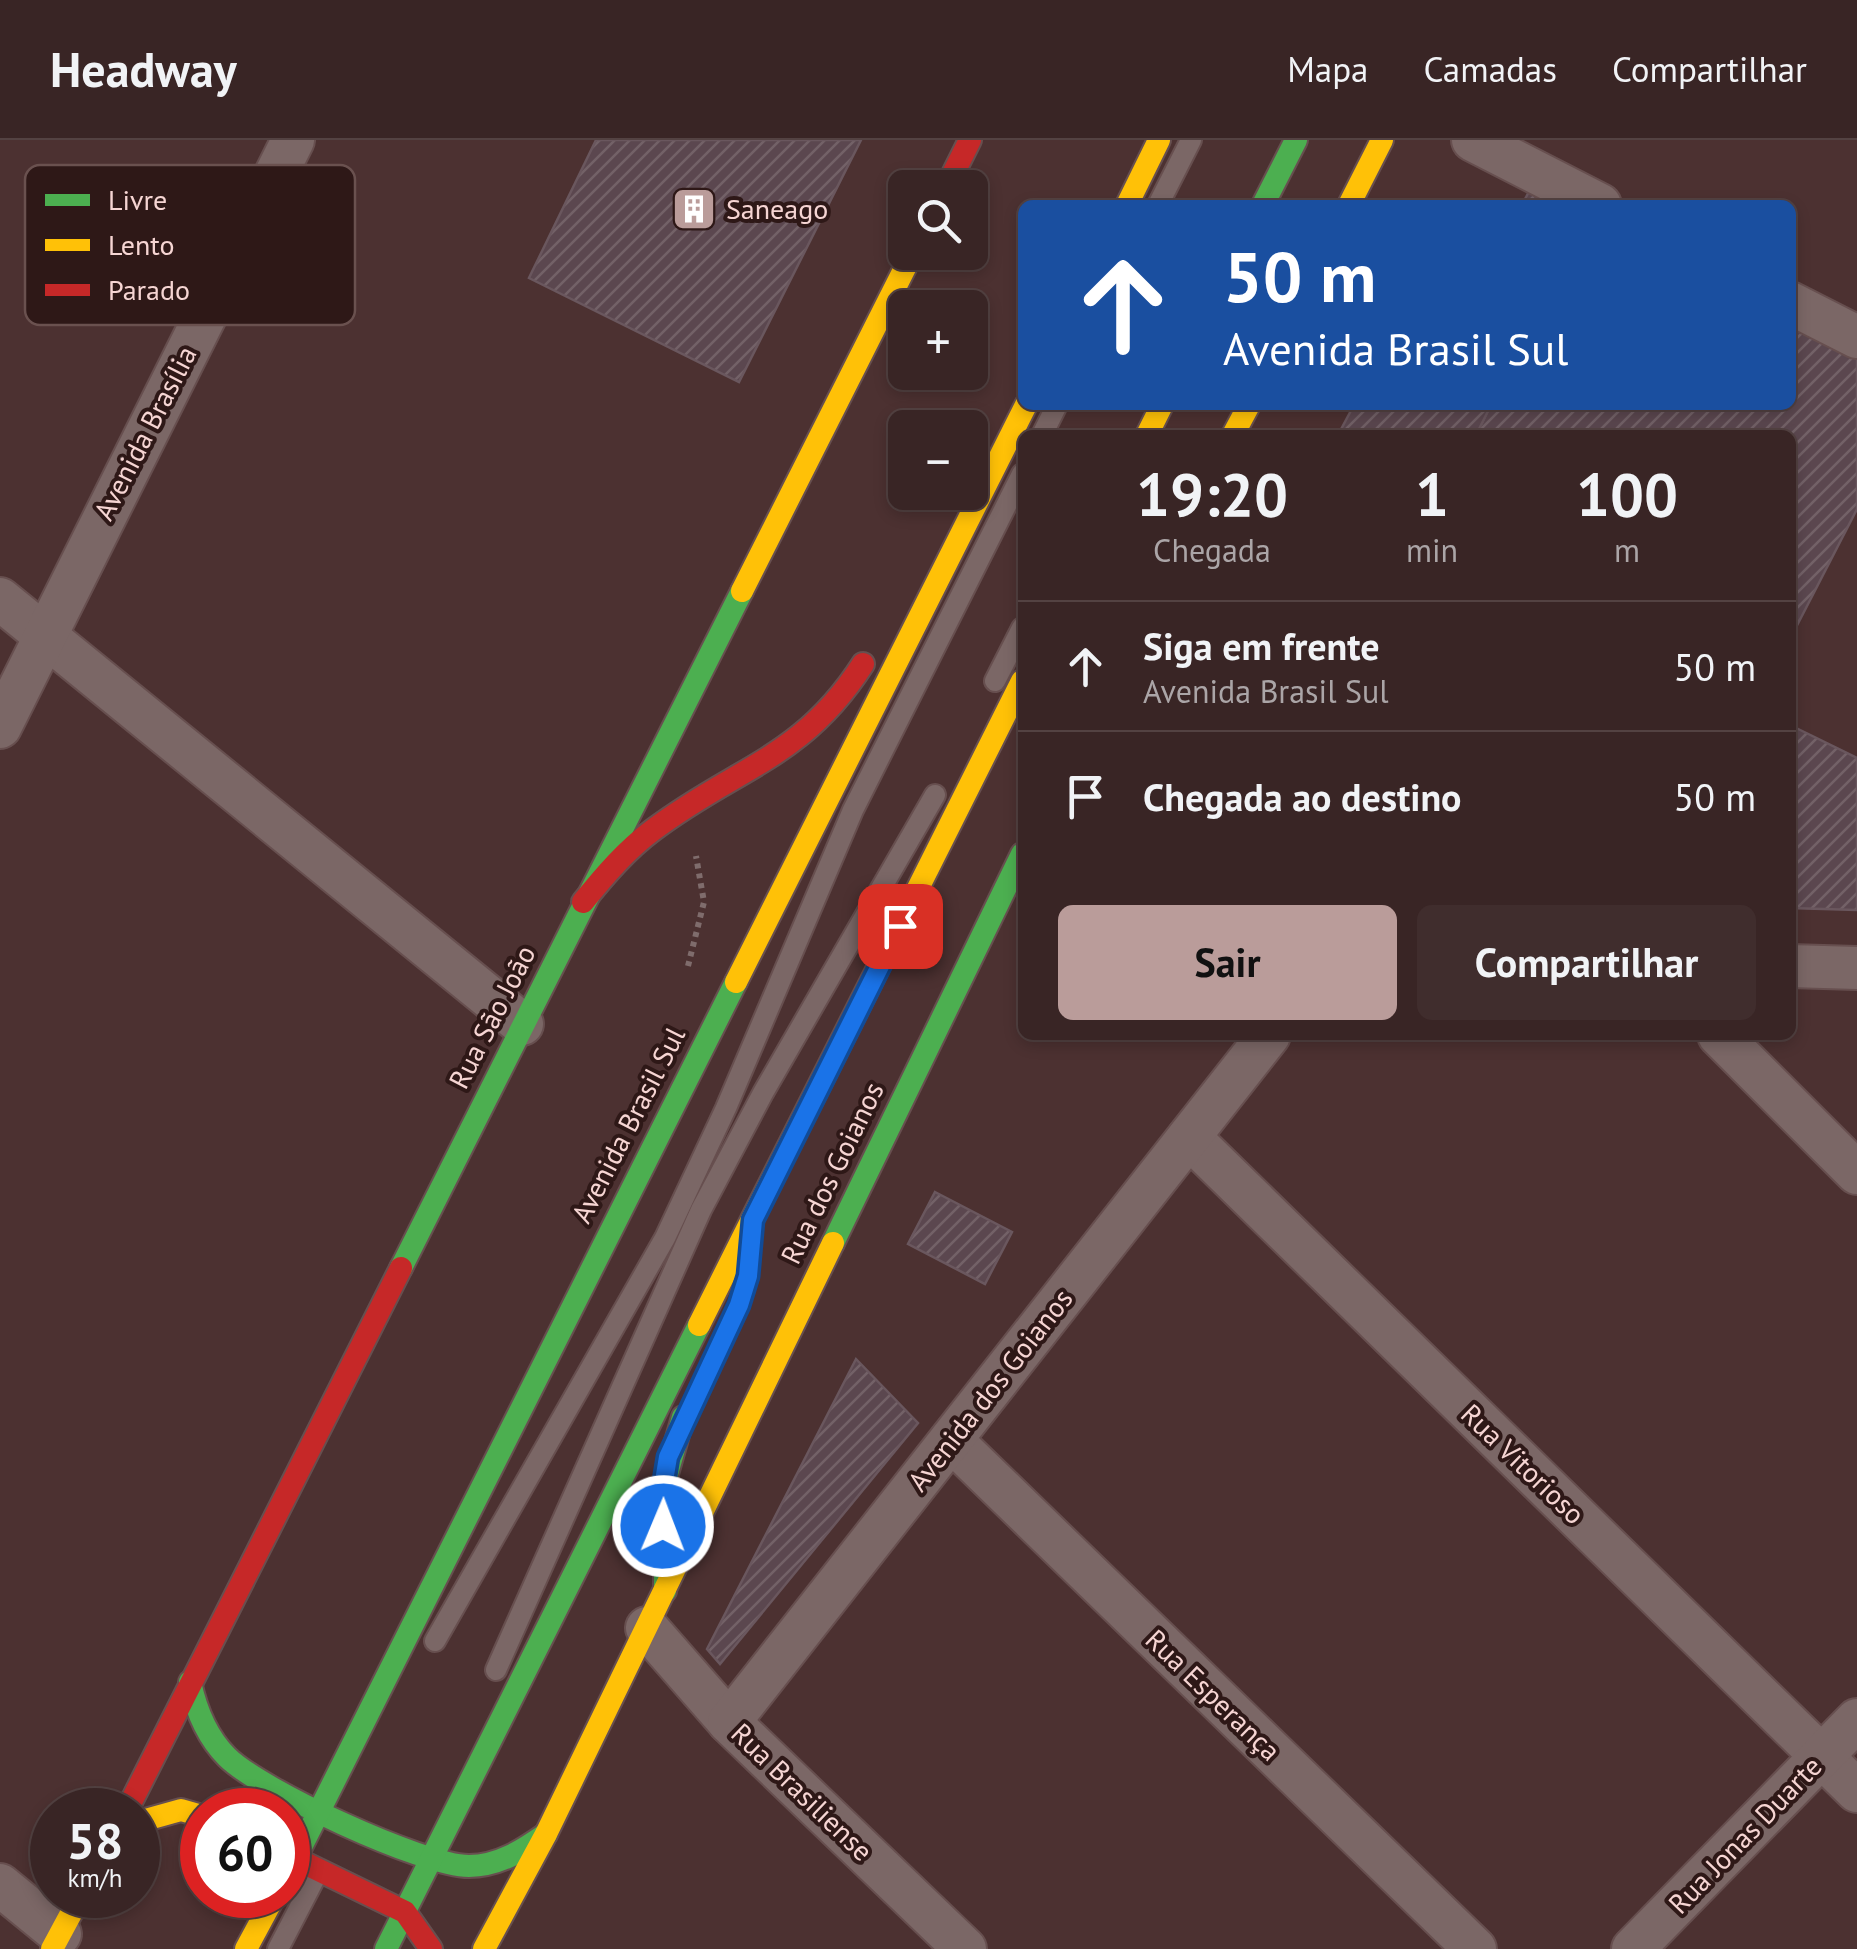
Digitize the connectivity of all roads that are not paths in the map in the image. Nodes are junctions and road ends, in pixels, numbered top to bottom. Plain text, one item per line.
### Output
1 (292, 140) edge
2 (970, 140) edge
3 (1160, 140) edge
4 (1191, 140) edge
5 (1296, 140) edge
6 (1382, 140) edge
7 (1473, 140) edge
8 (279, 165) edge
9 (955, 170) edge
10 (1130, 200) edge
11 (1161, 200) edge
12 (1266, 200) edge
13 (1352, 200) edge
14 (1590, 200) edge
15 (904, 270) edge
16 (1796, 306) edge
17 (199, 325) edge
18 (1857, 337) edge
19 (1023, 410) edge
20 (1018, 482) edge
21 (961, 534) junction
22 (0, 600) edge
23 (898, 607) dead end
24 (43, 636) junction
25 (879, 636) dead end
26 (1018, 636) edge
27 (1018, 689) edge
28 (987, 697) dead end
29 (0, 727) edge
30 (946, 775) dead end
31 (1018, 862) edge
32 (583, 902) junction
33 (1796, 966) edge
34 (1857, 968) edge
35 (522, 1024) junction
36 (1724, 1040) edge
37 (1260, 1047) edge
38 (1189, 1138) junction
39 (1857, 1173) edge
40 (753, 1220) junction
41 (743, 1291) dead end
42 (693, 1398) dead end
43 (951, 1440) junction
44 (656, 1609) junction
45 (420, 1668) dead end
46 (190, 1682) junction
47 (486, 1690) dead end
48 (1857, 1720) edge
49 (729, 1722) junction
50 (1822, 1757) junction
51 (138, 1788) edge
52 (1857, 1791) edge
53 (321, 1810) junction
54 (420, 1824) dead end
55 (310, 1828) edge
56 (546, 1834) junction
57 (335, 1838) junction
58 (310, 1851) edge
59 (431, 1864) junction
60 (394, 1875) junction
61 (0, 1885) edge
62 (406, 1912) junction
63 (69, 1918) edge
64 (263, 1918) edge
65 (369, 1924) dead end
66 (56, 1942) edge
67 (246, 1949) edge
68 (278, 1949) edge
69 (386, 1949) edge
70 (431, 1949) edge
71 (484, 1949) edge
72 (965, 1949) edge
73 (1475, 1949) edge
74 (1633, 1949) edge

1 - 8 street, Avenida Brasília
2 - 9 main road
3 - 10 main road
4 - 11 lane
5 - 12 main road
6 - 13 main road
7 - 14 street
15 - 32 main road, Rua São João
16 - 18 street
17 - 24 street, Avenida Brasília
19 - 21 main road, Avenida Brasil Sul
20 - 45 lane
21 - 23 main road
21 - 53 main road, Avenida Brasil Sul
22 - 24 street
24 - 29 street, Avenida Brasília
24 - 35 street
25 - 32 main road
26 - 28 lane
27 - 40 main road
30 - 47 lane
31 - 44 main road, Rua dos Goianos
32 - 35 main road, Rua São João
33 - 34 street
35 - 46 main road, Rua São João
36 - 39 street
37 - 38 street, Avenida dos Goianos
38 - 43 street, Avenida dos Goianos
38 - 50 street, Rua Vitorioso
40 - 41 main road
40 - 59 main road
42 - 44 main road
43 - 49 street, Avenida dos Goianos
43 - 73 street, Rua Esperança
44 - 49 street, Rua Brasiliense
44 - 56 main road, Rua dos Goianos
46 - 51 main road, Rua São João
46 - 53 main road
48 - 50 street, Rua Jonas Duarte
49 - 72 street, Rua Brasiliense
50 - 52 street, Rua Vitorioso
50 - 74 street, Rua Jonas Duarte
53 - 55 main road, Avenida Brasil Sul
53 - 57 main road
54 - 60 lane
56 - 59 main road
56 - 71 main road, Rua dos Goianos
57 - 58 main road
57 - 60 main road
57 - 60 main road
57 - 68 lane
59 - 60 main road
59 - 62 main road
60 - 62 main road
60 - 65 lane
61 - 66 street
62 - 69 main road
62 - 70 main road
63 - 66 main road
64 - 67 main road

